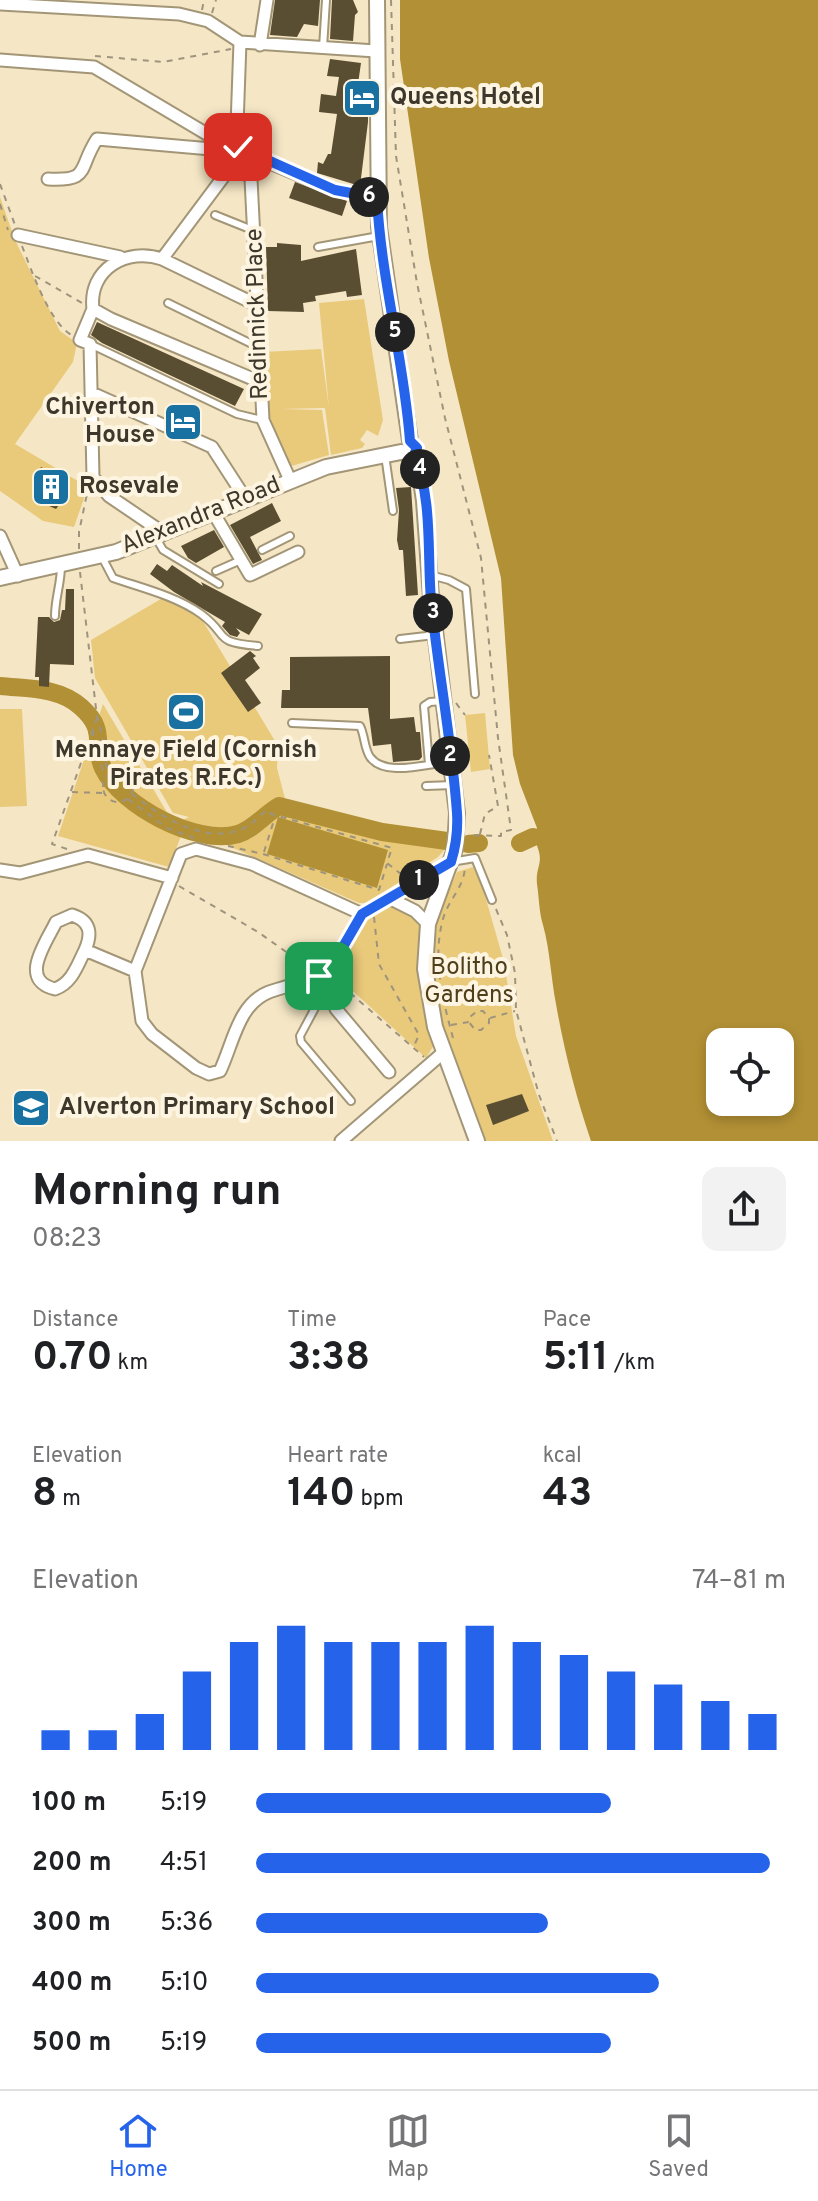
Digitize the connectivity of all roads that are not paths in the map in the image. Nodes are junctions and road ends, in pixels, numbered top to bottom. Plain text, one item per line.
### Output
1 (267, 0) edge
2 (326, 0) edge
3 (377, 0) edge
4 (0, 4) edge
5 (240, 45) junction
6 (260, 45) junction
7 (323, 49) junction
8 (376, 51) junction
9 (0, 60) edge
10 (222, 143) junction
11 (238, 147) junction
12 (236, 160) junction
13 (48, 179) dead end
14 (377, 198) junction
15 (215, 215) dead end
16 (255, 231) junction
17 (14, 234) road end
18 (379, 236) junction
19 (318, 247) dead end
20 (120, 257) junction
21 (162, 259) junction
22 (168, 303) dead end
23 (257, 305) junction
24 (93, 309) junction
25 (85, 342) junction
26 (258, 347) junction
27 (260, 382) junction
28 (92, 393) junction
29 (263, 420) junction
30 (408, 449) junction
31 (385, 455) junction
32 (290, 480) junction
33 (245, 498) junction
34 (393, 511) dead end
35 (213, 512) junction
36 (0, 536) edge
37 (161, 536) junction
38 (290, 536) dead end
39 (277, 543) junction
40 (262, 550) dead end
41 (298, 552) dead end
42 (102, 556) junction
43 (284, 558) junction
44 (241, 560) junction
45 (61, 566) junction
46 (216, 571) dead end
47 (430, 575) junction
48 (18, 576) junction
49 (0, 578) edge
50 (219, 584) dead end
51 (55, 616) dead end
52 (435, 635) junction
53 (400, 639) dead end
54 (258, 646) dead end
55 (475, 694) dead end
56 (443, 701) junction
57 (292, 723) dead end
58 (450, 762) junction
59 (429, 764) junction
60 (453, 785) junction
61 (426, 786) dead end
62 (458, 861) junction
63 (0, 870) edge
64 (171, 879) junction
65 (391, 899) junction
66 (492, 900) road end
67 (367, 911) junction
68 (428, 924) junction
69 (85, 950) junction
70 (135, 971) junction
71 (327, 975) junction
72 (444, 1052) junction
73 (389, 1072) dead end
74 (351, 1101) dead end
75 (341, 1141) edge
76 (477, 1141) edge

1 - 6 street
2 - 7 lane
3 - 8 street
4 - 5 street
5 - 6 street
5 - 11 street
6 - 7 street
7 - 8 street
8 - 14 street
9 - 10 street
10 - 11 street
10 - 13 street
11 - 12 street
11 - 14 street
12 - 16 street, Redinnick Place
12 - 21 street
14 - 18 street
15 - 16 lane
16 - 23 street, Redinnick Place
17 - 20 street
18 - 19 lane
18 - 30 street
20 - 21 street
20 - 24 street
21 - 23 street
22 - 26 lane
23 - 26 street, Redinnick Place
24 - 25 street
24 - 27 street
25 - 28 street
25 - 29 lane
26 - 27 street, Redinnick Place
27 - 29 street, Redinnick Place
28 - 33 street
28 - 37 street
29 - 32 street, Redinnick Place
30 - 31 street, Alexandra Road
30 - 47 street
31 - 32 street, Alexandra Road
31 - 34 lane
32 - 33 street, Alexandra Road
33 - 35 street, Alexandra Road
35 - 37 street, Alexandra Road
35 - 44 street
36 - 48 street
37 - 42 street, Alexandra Road
37 - 50 lane
38 - 39 lane
39 - 40 lane
39 - 43 lane
41 - 43 street
42 - 45 street, Alexandra Road
42 - 54 lane
43 - 44 street
44 - 46 lane
45 - 48 street, Alexandra Road
45 - 51 lane
47 - 52 street
47 - 55 lane
48 - 49 street, Alexandra Road
52 - 53 lane
52 - 56 street
56 - 58 street
56 - 59 lane
57 - 59 lane
58 - 59 lane
58 - 60 street
60 - 61 lane
60 - 62 street
62 - 65 street
62 - 66 lane
62 - 68 street
63 - 64 street
64 - 67 street
64 - 70 street
65 - 67 street
65 - 68 street
67 - 71 street
68 - 72 street
69 - 69 street
69 - 70 street
70 - 71 street
71 - 73 street
71 - 74 lane
72 - 75 street
72 - 76 street

